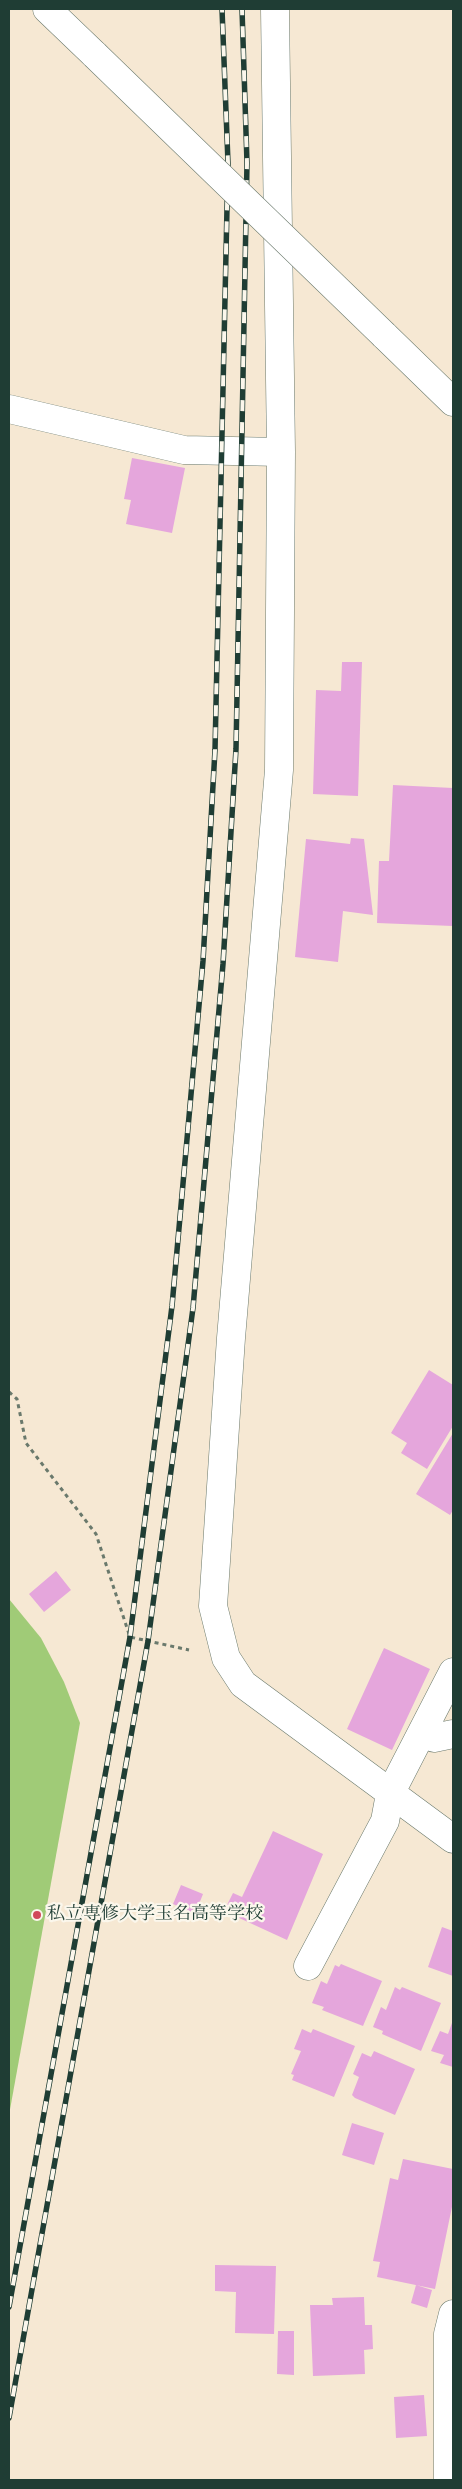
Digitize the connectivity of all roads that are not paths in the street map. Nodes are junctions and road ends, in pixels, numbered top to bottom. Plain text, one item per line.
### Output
1 (47, 9) edge
2 (275, 9) edge
3 (453, 402) edge
4 (9, 408) edge
5 (281, 452) junction
6 (453, 1672) edge
7 (423, 1730) junction
8 (453, 1734) edge
9 (390, 1794) junction
10 (453, 1839) edge
11 (308, 1966) dead end
12 (451, 2328) edge
13 (448, 2480) edge

1 - 3 street, bridge
2 - 5 street
4 - 5 street
5 - 9 street
6 - 7 street
7 - 8 street
7 - 9 street
9 - 10 street
9 - 11 street
12 - 13 street

